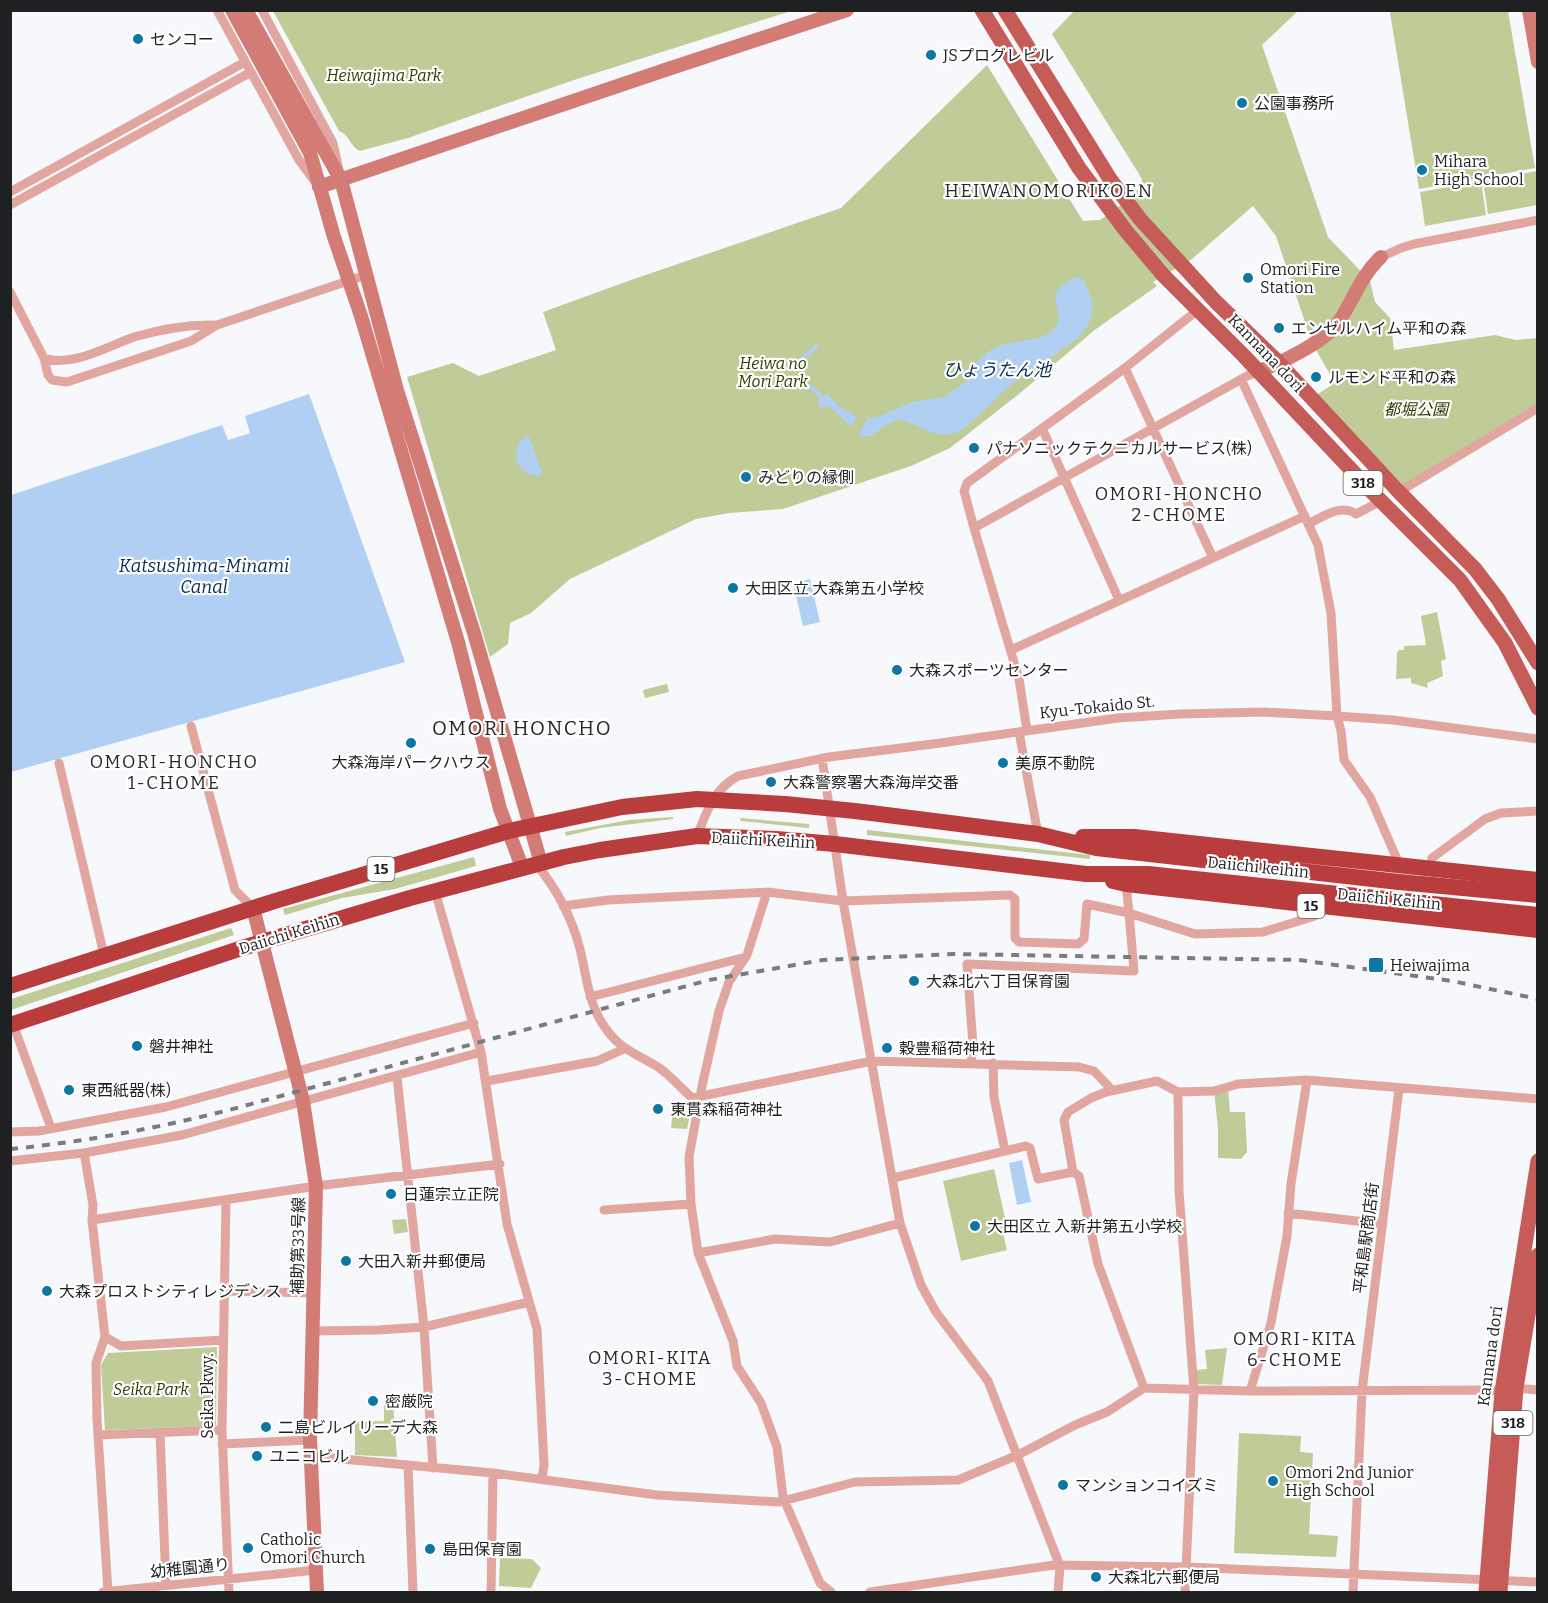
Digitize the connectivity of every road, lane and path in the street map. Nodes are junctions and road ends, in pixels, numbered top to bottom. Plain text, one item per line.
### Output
1 (217, 10) edge
2 (232, 10) edge
3 (847, 10) edge
4 (982, 10) edge
5 (1005, 10) edge
6 (1529, 10) edge
7 (250, 16) edge
8 (245, 62) junction
9 (1538, 62) edge
10 (251, 72) junction
11 (341, 180) junction
12 (319, 188) junction
13 (10, 192) edge
14 (10, 205) edge
15 (1538, 220) edge
16 (1381, 257) joint
17 (366, 275) junction
18 (348, 281) junction
19 (10, 292) edge
20 (1198, 309) junction
21 (217, 324) junction
22 (44, 358) junction
23 (1279, 363) junction
24 (1125, 368) junction
25 (1258, 371) junction
26 (1241, 379) junction
27 (1538, 408) edge
28 (1152, 427) junction
29 (1042, 428) junction
30 (1063, 477) junction
31 (1399, 492) junction
32 (1381, 501) junction
33 (1307, 520) junction
34 (974, 528) junction
35 (1212, 558) junction
36 (1119, 600) junction
37 (1011, 650) junction
38 (1538, 663) edge
39 (1538, 708) edge
40 (1338, 716) junction
41 (191, 726) dead end
42 (1023, 731) junction
43 (1538, 739) edge
44 (822, 758) junction
45 (59, 763) dead end
46 (712, 799) junction
47 (830, 808) junction
48 (1538, 811) edge
49 (529, 826) junction
50 (509, 831) junction
51 (1045, 835) junction
52 (697, 836) junction
53 (835, 844) junction
54 (533, 865) junction
55 (1438, 870) junction
56 (1086, 874) junction
57 (1400, 874) junction
58 (1538, 880) edge
59 (1126, 884) junction
60 (435, 891) junction
61 (767, 892) junction
62 (1538, 896) edge
63 (843, 901) junction
64 (1538, 903) edge
65 (564, 906) junction
66 (1317, 907) junction
67 (253, 908) junction
68 (1129, 913) junction
69 (1538, 915) edge
70 (1538, 930) edge
71 (262, 941) junction
72 (104, 955) junction
73 (746, 957) junction
74 (10, 986) edge
75 (591, 997) junction
76 (474, 1023) junction
77 (12, 1025) edge
78 (624, 1048) junction
79 (482, 1052) junction
80 (872, 1061) junction
81 (971, 1063) junction
82 (993, 1063) junction
83 (296, 1071) junction
84 (397, 1077) junction
85 (1307, 1080) junction
86 (487, 1081) junction
87 (1399, 1089) junction
88 (1112, 1090) junction
89 (1178, 1092) junction
90 (700, 1096) junction
91 (1538, 1099) edge
92 (303, 1101) junction
93 (51, 1128) junction
94 (10, 1132) edge
95 (1005, 1151) junction
96 (84, 1153) junction
97 (10, 1161) edge
98 (1538, 1161) edge
99 (500, 1164) junction
100 (1073, 1173) junction
101 (407, 1175) junction
102 (892, 1178) junction
103 (316, 1186) junction
104 (226, 1200) junction
105 (691, 1204) junction
106 (604, 1210) dead end
107 (1288, 1213) junction
108 (92, 1220) junction
109 (900, 1223) junction
110 (1383, 1224) junction
111 (698, 1253) junction
112 (1538, 1256) edge
113 (224, 1291) junction
114 (314, 1293) junction
115 (529, 1302) junction
116 (424, 1327) junction
117 (313, 1331) junction
118 (105, 1337) junction
119 (223, 1340) junction
120 (1144, 1389) junction
121 (1194, 1390) junction
122 (1509, 1390) junction
123 (1538, 1390) edge
124 (1250, 1391) junction
125 (1362, 1391) junction
126 (222, 1430) junction
127 (160, 1433) junction
128 (98, 1435) junction
129 (310, 1440) junction
130 (222, 1444) junction
131 (1018, 1455) junction
132 (310, 1456) junction
133 (408, 1465) junction
134 (433, 1468) junction
135 (493, 1473) junction
136 (542, 1479) junction
137 (785, 1500) junction
138 (1060, 1566) junction
139 (1186, 1567) junction
140 (316, 1570) junction
141 (1353, 1574) junction
142 (228, 1578) junction
143 (1538, 1582) edge
144 (166, 1585) junction
145 (1494, 1586) edge
146 (131, 1591) edge
147 (108, 1592) edge
148 (103, 1593) edge
149 (229, 1593) edge
150 (317, 1593) edge
151 (413, 1593) edge
152 (491, 1593) edge
153 (831, 1593) edge
154 (870, 1593) edge
155 (1058, 1593) edge
156 (1185, 1593) edge
157 (1353, 1593) edge

1 - 8 street
2 - 7 street
3 - 11 street
4 - 20 main road, Kannana dori / 318
5 - 23 main road, Kannana dori / 318
6 - 9 street
7 - 11 street
7 - 12 street
8 - 10 street
8 - 13 street
10 - 12 street
10 - 14 street
11 - 12 street
11 - 17 street
12 - 18 street
15 - 16 street
16 - 23 street
17 - 18 street
17 - 49 street
18 - 21 street
18 - 50 street
19 - 22 street
20 - 24 street
20 - 25 main road, Kannana dori / 318
21 - 22 street
21 - 22 street
23 - 25 street
23 - 31 main road, Kannana dori / 318
24 - 28 street
24 - 29 street
25 - 26 street
25 - 32 main road, Kannana dori / 318
26 - 28 street
26 - 33 street
27 - 31 street
28 - 30 street
28 - 35 street
29 - 30 street
29 - 34 street
30 - 34 street
30 - 36 street
31 - 38 main road, Kannana dori / 318
32 - 33 street
32 - 39 main road, Kannana dori / 318
33 - 35 street
33 - 40 street
34 - 37 street
35 - 36 street
36 - 37 street
37 - 42 street
40 - 42 street, Kyu-Tokaido St.
40 - 43 street, Kyu-Tokaido St.
40 - 57 street
41 - 67 street
42 - 44 street, Kyu-Tokaido St.
42 - 51 street
44 - 46 street, Kyu-Tokaido St.
44 - 47 street
45 - 72 street
46 - 47 highway, 15
46 - 49 highway, 15
46 - 52 street, Kyu-Tokaido St.
47 - 51 highway, 15
47 - 53 street
48 - 55 street
49 - 50 highway, 15
49 - 54 street
50 - 54 street
50 - 67 highway, 15
51 - 57 highway, Daiichi keihin / 15
52 - 53 highway, Daiichi Keihin / 15
52 - 54 highway, Daiichi Keihin / 15
53 - 56 highway, Daiichi Keihin / 15
53 - 63 street
54 - 60 highway, Daiichi Keihin / 15
54 - 65 street
55 - 57 highway, 15
55 - 58 highway, 15
55 - 64 highway
56 - 59 highway, 15
56 - 69 highway, Daiichi Keihin / 15
57 - 62 highway, Daiichi keihin / 15, bridge
59 - 66 highway, 15
59 - 68 street
60 - 71 highway, Daiichi Keihin / 15
60 - 76 street
61 - 63 street
61 - 65 street
61 - 73 street
63 - 68 street
63 - 80 street
65 - 75 street
66 - 68 street
66 - 70 highway, 15
67 - 71 street, 補助第33号線
67 - 72 highway, 15
68 - 81 street
71 - 77 highway, Daiichi Keihin / 15
71 - 83 street, 補助第33号線
72 - 74 highway, 15
73 - 75 street
73 - 90 street
75 - 78 street
76 - 79 street
76 - 83 street
77 - 93 street
78 - 86 street
78 - 90 street
79 - 84 street
79 - 86 street
80 - 81 street
80 - 90 street
80 - 102 street
81 - 82 street
82 - 88 street
82 - 95 street
83 - 92 street, 補助第33号線
83 - 93 street
84 - 92 street
84 - 101 street
85 - 87 street
85 - 89 street
85 - 107 street
86 - 99 street
87 - 91 street
87 - 110 street, 平和島駅商店街
88 - 89 street
88 - 100 street
89 - 121 street
90 - 105 street
92 - 96 street
92 - 103 street, 補助第33号線
93 - 94 street
95 - 100 street
95 - 102 street
96 - 97 street
96 - 108 street
98 - 122 main road, Kannana dori / 318
99 - 101 street
99 - 115 street
100 - 120 street
101 - 103 street
101 - 116 street
102 - 109 street
103 - 104 street
103 - 114 street, 補助第33号線
104 - 108 street
104 - 113 street, Seika Pkwy.
105 - 106 street
105 - 111 street
107 - 110 street
107 - 124 street
108 - 118 street
109 - 111 street
109 - 131 street
110 - 125 street, 平和島駅商店街
111 - 137 street
112 - 122 main road, Kannana dori / 318
113 - 114 street
113 - 119 street, Seika Pkwy.
114 - 117 street, 補助第33号線
115 - 116 street
115 - 136 street
116 - 117 street
116 - 134 street
117 - 129 street, 補助第33号線
118 - 119 street
118 - 128 street
119 - 126 street, Seika Pkwy.
120 - 121 street
120 - 131 street
121 - 124 street
121 - 139 street
122 - 123 street
122 - 125 street
122 - 145 main road, Kannana dori / 318
124 - 125 street
125 - 141 street, 平和島駅商店街
126 - 127 street
126 - 130 street, Seika Pkwy.
127 - 128 street
127 - 144 street
128 - 147 street
129 - 130 street
129 - 132 street, 補助第33号線
130 - 142 street, Seika Pkwy.
131 - 137 street
131 - 138 street
132 - 133 street
132 - 140 street, 補助第33号線
133 - 134 street
133 - 151 street
134 - 135 street
135 - 136 street
135 - 152 street
136 - 137 street
137 - 153 street
138 - 139 street
138 - 154 street
138 - 155 street
139 - 141 street
139 - 156 street
140 - 142 street, 幼稚園通り
140 - 150 street, 補助第33号線
141 - 145 street
141 - 157 street, 平和島駅商店街
142 - 144 street, 幼稚園通り
142 - 149 street, Seika Pkwy.
143 - 145 street
144 - 146 street, 幼稚園通り
146 - 147 street, 幼稚園通り
147 - 148 street, 幼稚園通り

